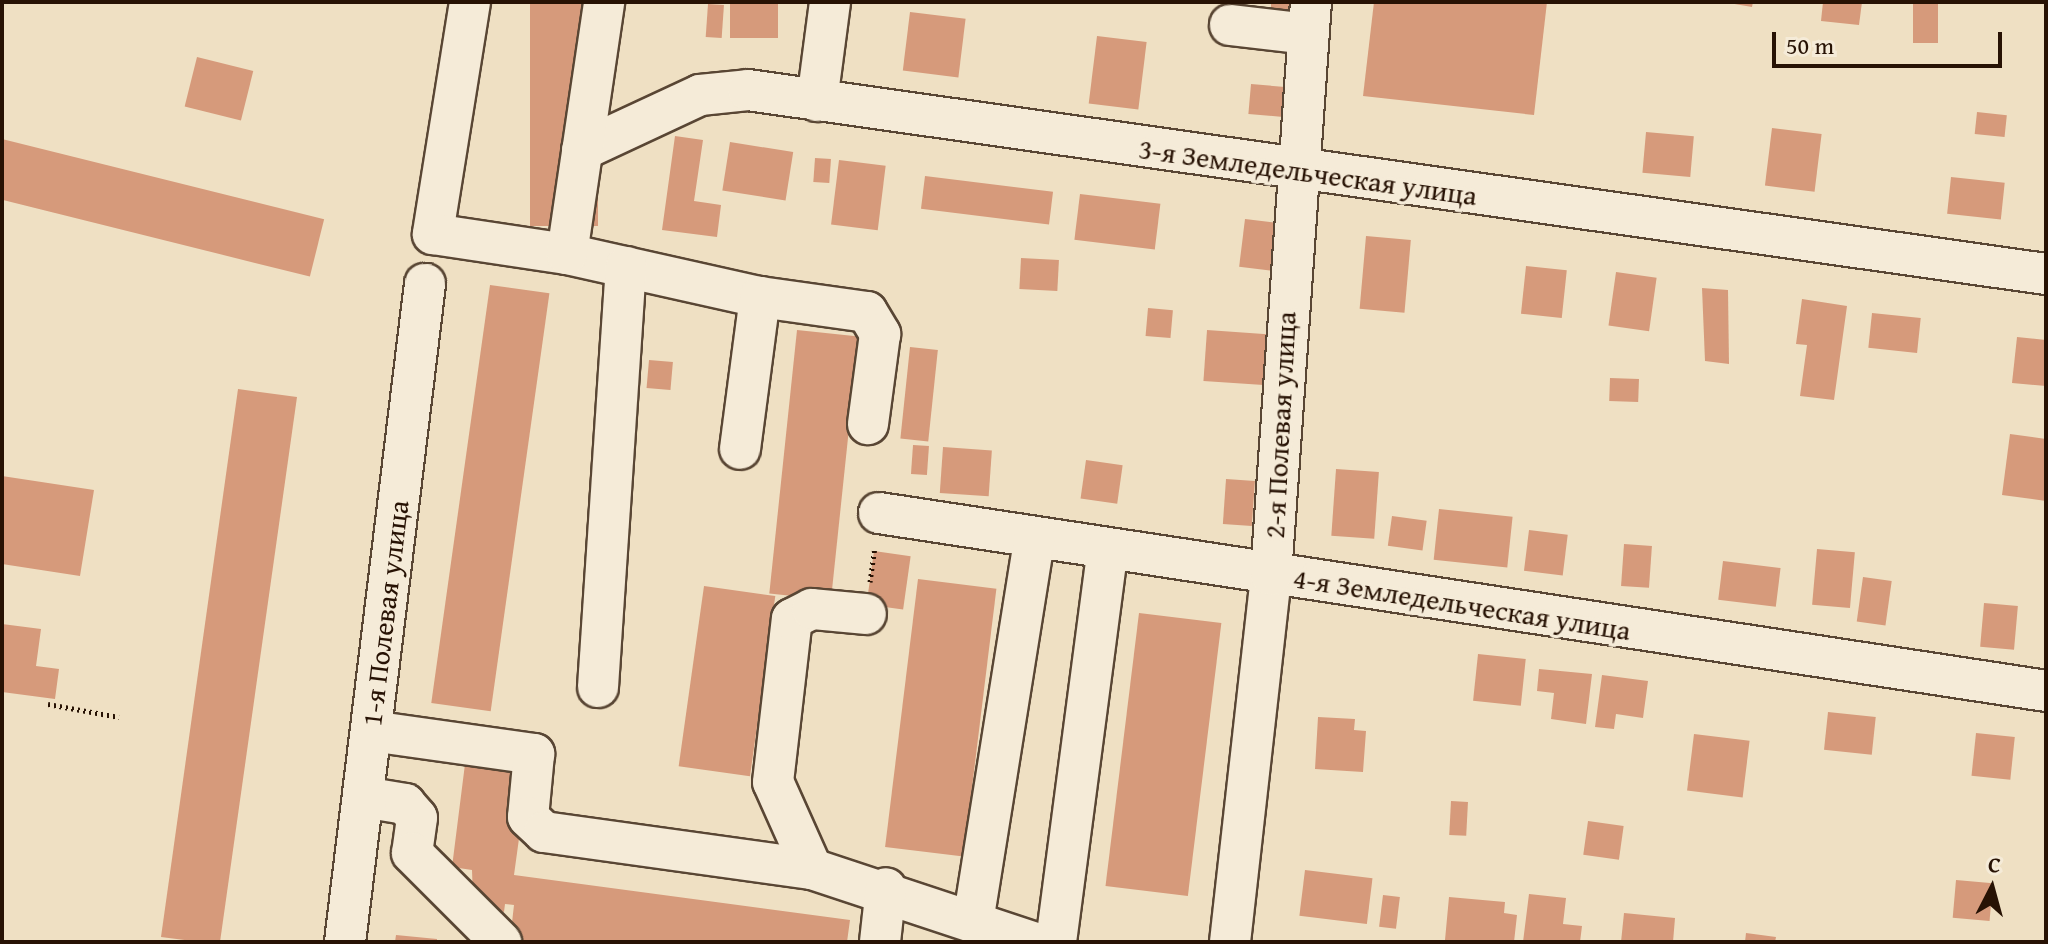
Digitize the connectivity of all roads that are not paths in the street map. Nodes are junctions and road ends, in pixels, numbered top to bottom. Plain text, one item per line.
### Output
1 (470, 2) edge
2 (604, 2) edge
3 (830, 2) edge
4 (1310, 18) edge
5 (1230, 25) dead end
6 (817, 101) junction
7 (582, 150) junction
8 (1294, 171) junction
9 (567, 254) junction
10 (626, 267) junction
11 (2046, 274) edge
12 (425, 284) dead end
13 (760, 297) junction
14 (868, 424) dead end
15 (740, 449) dead end
16 (879, 513) road end
17 (1035, 537) junction
18 (1108, 549) junction
19 (1271, 575) junction
20 (866, 614) road end
21 (598, 687) dead end
22 (2046, 691) edge
23 (371, 731) junction
24 (363, 797) junction
25 (812, 869) junction
26 (886, 888) junction
27 (973, 922) junction
28 (345, 942) edge
29 (501, 942) edge
30 (880, 942) edge
31 (1033, 942) edge
32 (1056, 942) edge
33 (1230, 942) edge

1 - 9 street
2 - 7 street
3 - 6 street
4 - 5 street
4 - 8 street, 2-я Полевая улица
6 - 7 street, 3-я Земледельческая улица
6 - 8 street, 3-я Земледельческая улица
7 - 9 street
8 - 11 street, 3-я Земледельческая улица
8 - 19 street, 2-я Полевая улица
9 - 10 street
10 - 13 street
10 - 21 street
12 - 23 street, 1-я Полевая улица
13 - 14 street
13 - 15 street
16 - 17 street, 4-я Земледельческая улица
17 - 18 street, 4-я Земледельческая улица
17 - 27 street
18 - 19 street, 4-я Земледельческая улица
18 - 32 street
19 - 22 street, 4-я Земледельческая улица
19 - 33 street, 2-я Полевая улица
20 - 25 street
23 - 24 street, 1-я Полевая улица
23 - 25 street
24 - 28 street, 1-я Полевая улица
24 - 29 street
25 - 26 street
26 - 27 street
26 - 30 street
27 - 31 street

